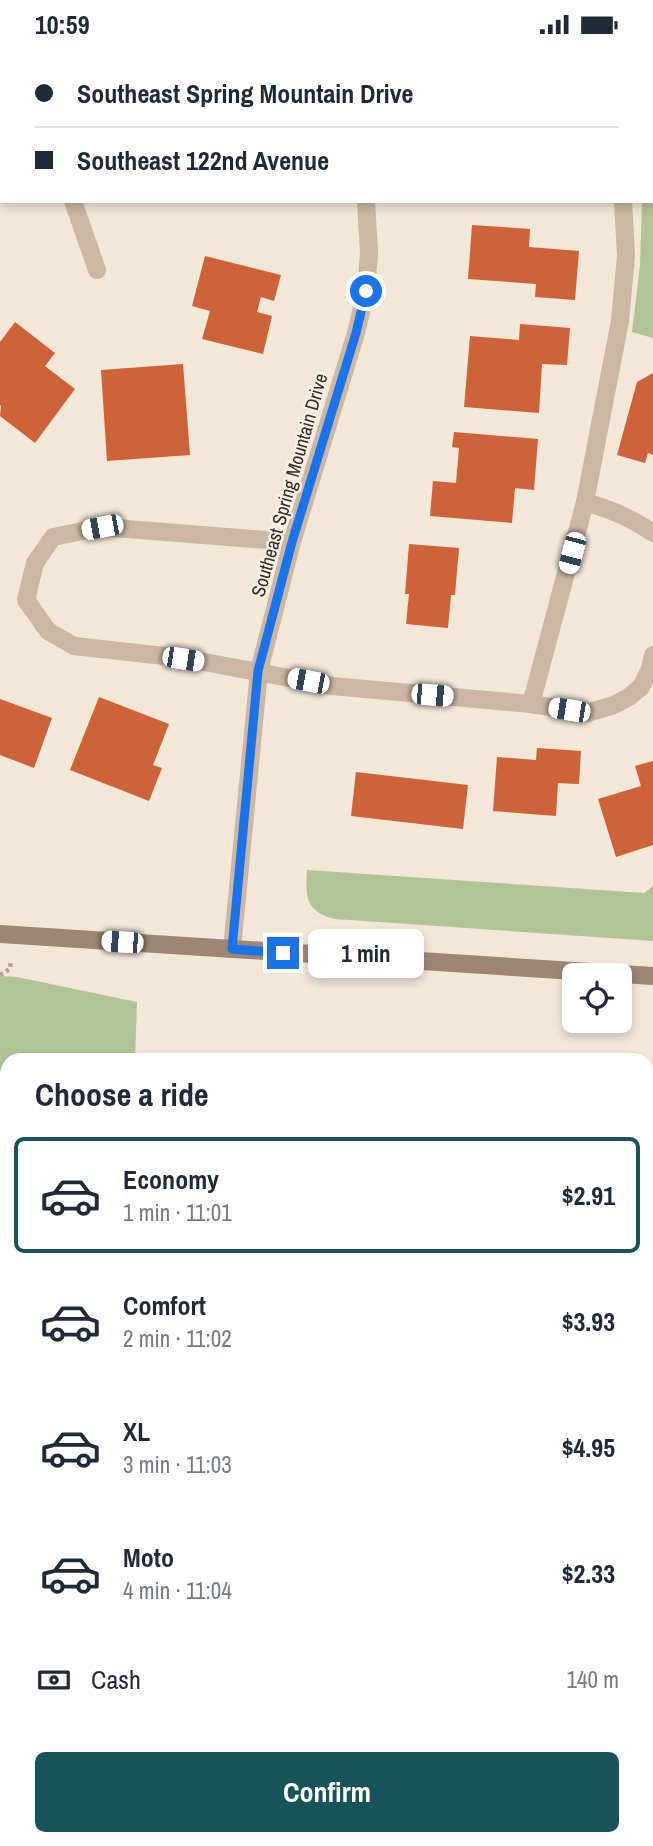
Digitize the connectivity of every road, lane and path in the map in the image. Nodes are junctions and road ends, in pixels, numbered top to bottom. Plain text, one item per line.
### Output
1 (74, 203) edge
2 (366, 203) edge
3 (623, 203) edge
4 (97, 270) dead end
5 (585, 502) junction
6 (653, 533) edge
7 (292, 542) junction
8 (653, 655) edge
9 (258, 671) junction
10 (531, 704) junction
11 (0, 934) edge
12 (232, 949) junction
13 (653, 976) edge

1 - 4 street
2 - 7 street, Southeast Spring Mountain Drive
3 - 5 street
5 - 6 street
5 - 10 street
7 - 9 street, Southeast Spring Mountain Drive
7 - 9 street
8 - 10 street
9 - 10 street
9 - 12 street, Southeast Spring Mountain Drive
11 - 12 main road
12 - 13 main road

